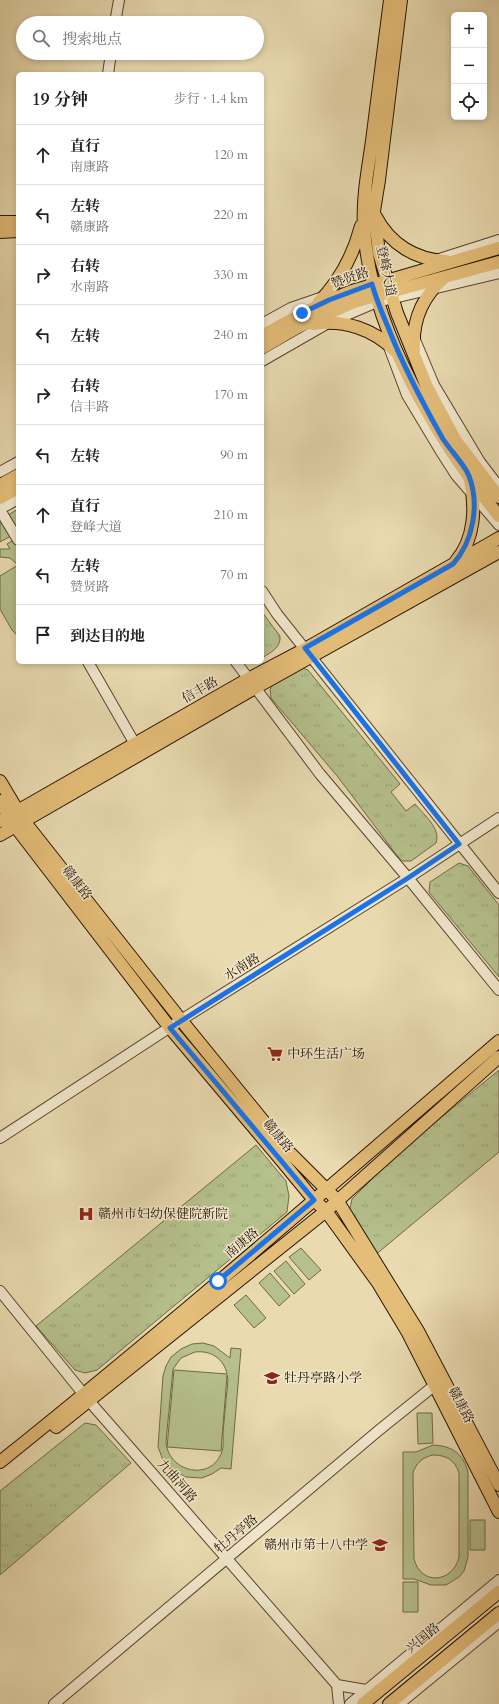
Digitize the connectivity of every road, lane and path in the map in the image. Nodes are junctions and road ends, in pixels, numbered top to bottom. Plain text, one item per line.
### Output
1 (119, 0) edge
2 (390, 0) edge
3 (401, 0) edge
4 (116, 16) edge
5 (110, 60) edge
6 (108, 72) edge
7 (369, 212) junction
8 (0, 222) edge
9 (16, 222) edge
10 (16, 231) edge
11 (0, 232) edge
12 (499, 240) edge
13 (499, 248) edge
14 (462, 259) junction
15 (437, 260) junction
16 (499, 262) edge
17 (499, 273) edge
18 (386, 278) junction
19 (444, 278) junction
20 (434, 288) junction
21 (374, 291) junction
22 (390, 295) junction
23 (324, 296) junction
24 (302, 313) junction
25 (330, 322) junction
26 (264, 323) edge
27 (298, 327) junction
28 (264, 335) edge
29 (414, 338) junction
30 (388, 345) junction
31 (264, 347) edge
32 (399, 356) junction
33 (264, 360) edge
34 (418, 367) junction
35 (16, 463) edge
36 (0, 472) edge
37 (468, 475) junction
38 (16, 476) edge
39 (485, 480) junction
40 (0, 485) edge
41 (499, 488) edge
42 (16, 489) edge
43 (473, 495) junction
44 (499, 497) edge
45 (0, 498) edge
46 (16, 500) edge
47 (0, 509) edge
48 (499, 516) edge
49 (499, 525) edge
50 (16, 537) edge
51 (499, 538) edge
52 (499, 552) edge
53 (499, 563) edge
54 (453, 564) junction
55 (474, 567) junction
56 (264, 593) edge
57 (308, 653) junction
58 (89, 664) edge
59 (237, 664) edge
60 (251, 684) junction
61 (134, 744) junction
62 (0, 781) edge
63 (0, 801) edge
64 (499, 818) edge
65 (13, 819) edge
66 (0, 835) edge
67 (459, 844) junction
68 (408, 878) junction
69 (499, 893) edge
70 (499, 990) edge
71 (181, 1020) junction
72 (170, 1028) junction
73 (499, 1041) edge
74 (499, 1057) edge
75 (0, 1138) edge
76 (326, 1191) junction
77 (314, 1200) junction
78 (336, 1200) junction
79 (326, 1210) junction
80 (0, 1291) edge
81 (435, 1385) junction
82 (87, 1398) junction
83 (0, 1462) edge
84 (0, 1472) edge
85 (499, 1485) edge
86 (498, 1511) edge
87 (227, 1558) junction
88 (499, 1581) edge
89 (499, 1592) edge
90 (487, 1603) junction
91 (499, 1613) edge
92 (495, 1620) edge
93 (337, 1685) junction
94 (366, 1690) junction
95 (402, 1703) edge
96 (54, 1704) edge
97 (339, 1704) edge
98 (350, 1704) edge
99 (363, 1704) edge
100 (389, 1704) edge

1 - 4 street
2 - 7 main road, 登峰大道
3 - 7 main road, 登峰大道
5 - 6 street
7 - 15 main road
7 - 18 main road, 登峰大道
7 - 21 main road, 登峰大道
7 - 23 main road
8 - 9 main road
10 - 11 main road
12 - 15 street
13 - 14 main road, 赞贤路
14 - 15 main road
14 - 18 main road, 赞贤路
15 - 18 street
16 - 19 main road, 赞贤路
17 - 20 street
18 - 21 main road, 赞贤路
18 - 22 main road, 登峰大道
19 - 20 main road
19 - 22 main road, 赞贤路
20 - 22 street
20 - 29 main road
21 - 22 main road, 赞贤路
21 - 23 street
21 - 24 main road, 赞贤路
21 - 25 street
21 - 27 main road, 赞贤路
21 - 32 main road, 登峰大道
22 - 34 main road, 登峰大道
23 - 24 main road
23 - 26 street
24 - 28 main road, 赞贤路
25 - 27 main road
25 - 30 main road
25 - 33 street
27 - 31 main road, 赞贤路
29 - 34 main road
29 - 41 street
30 - 32 main road
30 - 43 street
32 - 37 main road, 登峰大道
34 - 39 main road, 登峰大道
35 - 36 street
37 - 43 main road
37 - 48 main road, 登峰大道
38 - 40 main road
39 - 41 main road
39 - 44 main road, 登峰大道
42 - 45 main road
43 - 49 street
43 - 54 main road
46 - 47 street
47 - 50 street
51 - 54 main road, 信丰路
52 - 55 main road, 信丰路
53 - 55 main road
54 - 57 main road, 信丰路
55 - 57 main road, 信丰路
56 - 57 street
57 - 60 main road, 信丰路
57 - 67 street
58 - 61 street
59 - 60 street
60 - 61 main road, 信丰路
60 - 65 main road, 信丰路
60 - 68 street
61 - 65 main road, 信丰路
62 - 65 main road, 赣康路
63 - 65 main road, 赣康路
64 - 67 street, 水南路
65 - 66 main road, 信丰路
65 - 71 main road, 赣康路
65 - 72 main road, 赣康路
67 - 68 street, 水南路
67 - 69 street
68 - 70 street
68 - 71 street, 水南路
71 - 72 street, 水南路
71 - 76 main road, 赣康路
72 - 75 street, 水南路
72 - 77 main road, 赣康路
73 - 76 main road, 南康路
74 - 78 main road, 南康路
76 - 77 main road, 南康路
76 - 78 main road, 赣康路
77 - 79 main road, 赣康路
77 - 82 main road, 南康路
78 - 79 main road, 南康路
78 - 85 main road, 赣康路
79 - 81 main road, 赣康路
79 - 82 main road, 南康路
80 - 82 street, 九曲河路
81 - 86 main road, 赣康路
81 - 87 street, 牡丹亭路
82 - 83 main road, 南康路
82 - 84 main road, 南康路
82 - 87 street, 九曲河路
87 - 93 street, 九曲河路
87 - 96 street, 牡丹亭路
88 - 90 main road
88 - 94 street
89 - 90 main road, 兴国路
90 - 99 main road, 兴国路
91 - 92 main road
92 - 95 street
92 - 100 main road
93 - 94 street
93 - 97 street
94 - 98 street

